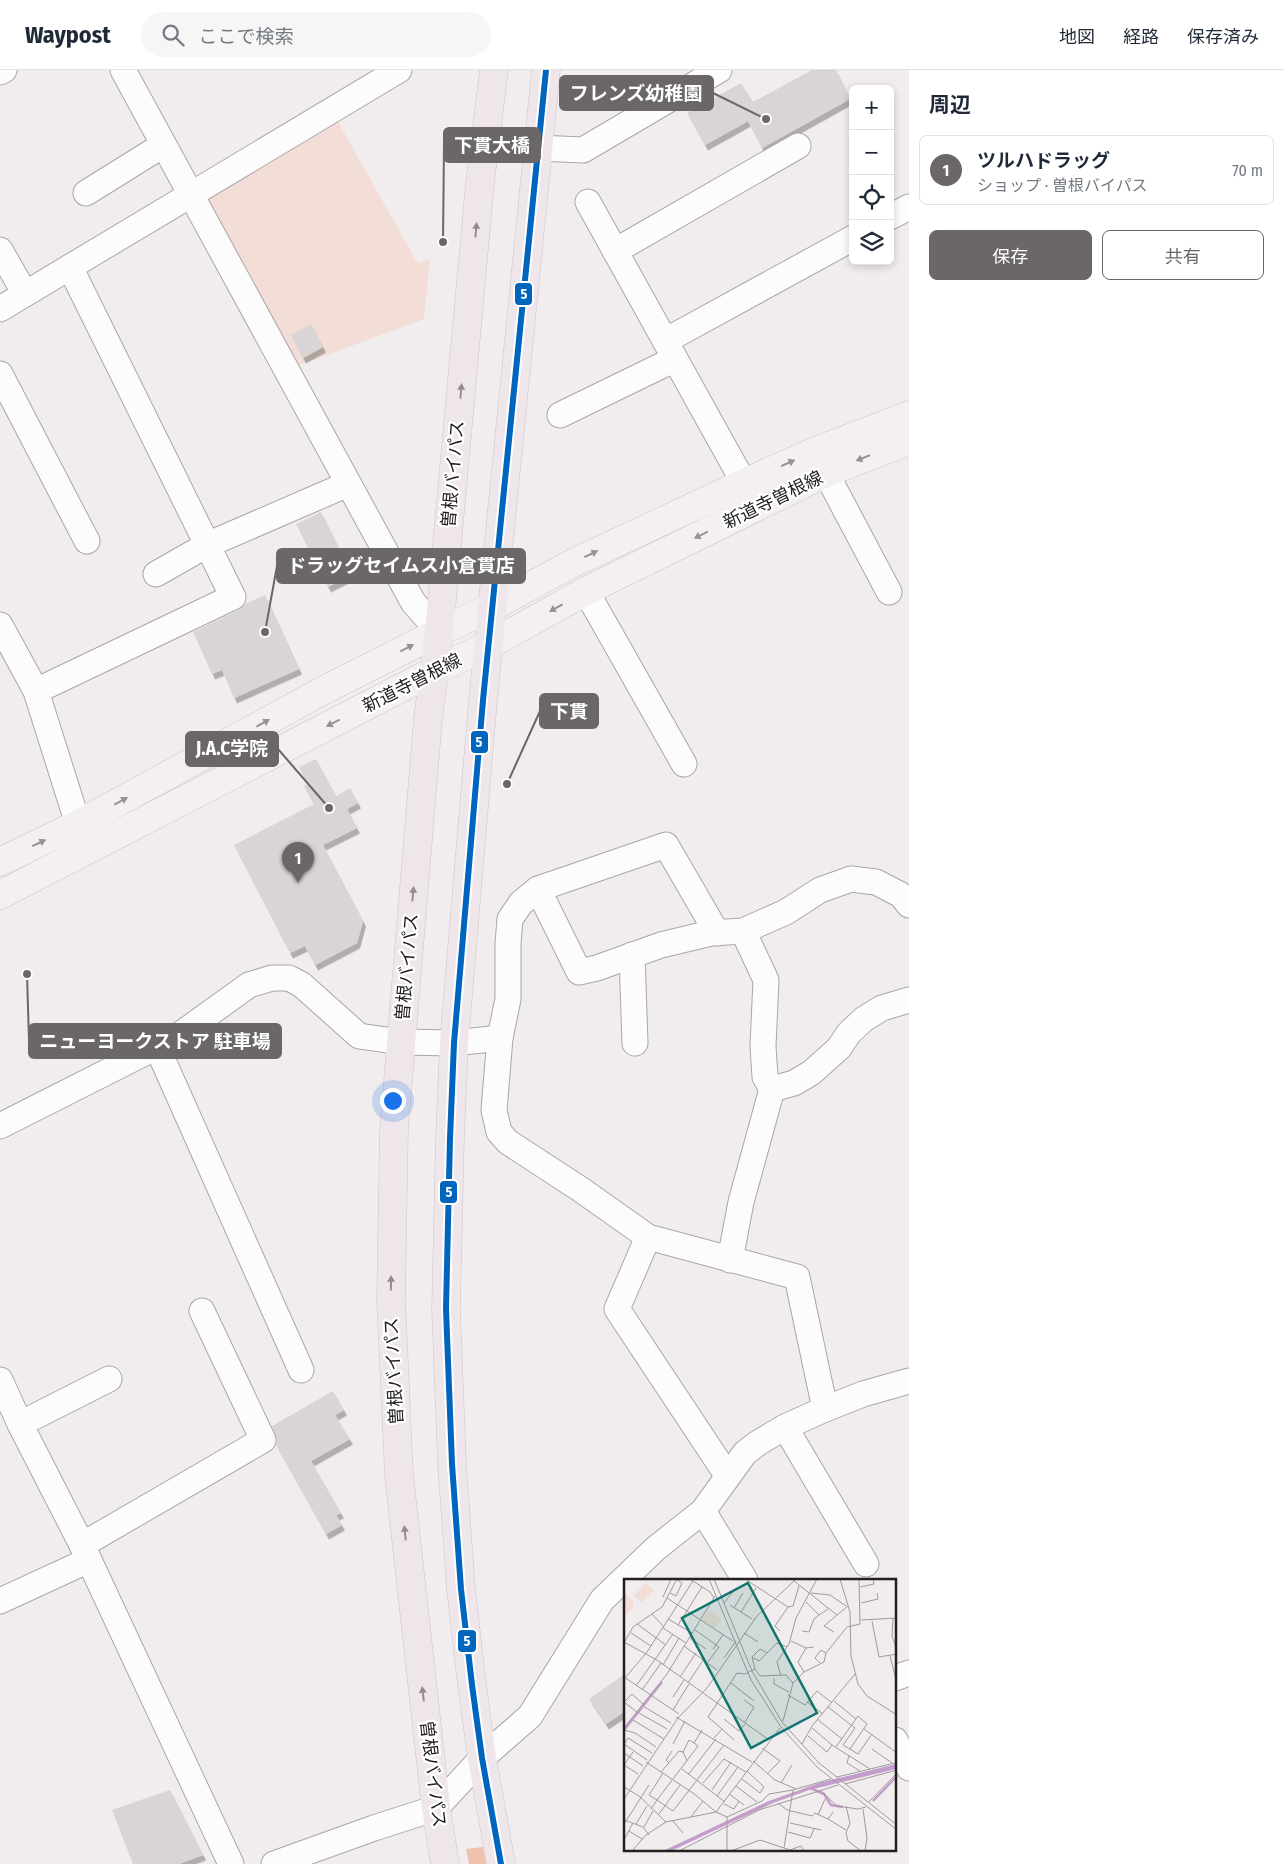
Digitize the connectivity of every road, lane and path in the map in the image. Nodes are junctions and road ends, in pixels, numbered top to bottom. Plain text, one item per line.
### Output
1 (4, 70) edge
2 (123, 70) edge
3 (399, 70) edge
4 (494, 70) edge
5 (546, 70) edge
6 (718, 70) edge
7 (0, 72) edge
8 (163, 145) junction
9 (798, 146) dead end
10 (538, 148) junction
11 (86, 193) dead end
12 (190, 196) junction
13 (588, 202) dead end
14 (909, 206) edge
15 (894, 215) edge
16 (849, 240) edge
17 (0, 250) edge
18 (615, 251) junction
19 (70, 267) junction
20 (25, 294) junction
21 (0, 309) edge
22 (670, 350) junction
23 (0, 374) edge
24 (560, 415) dead end
25 (909, 415) edge
26 (909, 441) edge
27 (826, 474) junction
28 (744, 483) junction
29 (348, 484) junction
30 (87, 541) dead end
31 (207, 545) junction
32 (156, 574) dead end
33 (586, 592) junction
34 (889, 592) dead end
35 (492, 607) junction
36 (438, 632) junction
37 (2, 635) edge
38 (489, 645) junction
39 (434, 670) junction
40 (36, 691) junction
41 (684, 764) dead end
42 (78, 824) junction
43 (0, 862) edge
44 (538, 889) junction
45 (0, 895) edge
46 (909, 905) edge
47 (743, 931) junction
48 (718, 933) junction
49 (632, 955) junction
50 (909, 1000) edge
51 (500, 1038) junction
52 (401, 1042) junction
53 (454, 1043) junction
54 (635, 1043) dead end
55 (157, 1047) junction
56 (772, 1089) junction
57 (0, 1126) edge
58 (648, 1237) junction
59 (730, 1260) junction
60 (202, 1311) dead end
61 (301, 1370) dead end
62 (110, 1379) dead end
63 (0, 1380) edge
64 (909, 1381) edge
65 (824, 1409) junction
66 (20, 1424) junction
67 (785, 1427) junction
68 (727, 1475) junction
69 (703, 1511) junction
70 (86, 1552) junction
71 (866, 1564) dead end
72 (624, 1579) edge
73 (624, 1579) edge
74 (744, 1579) edge
75 (0, 1601) edge
76 (909, 1673) edge
77 (896, 1678) edge
78 (896, 1742) edge
79 (482, 1758) junction
80 (909, 1768) edge
81 (436, 1808) junction
82 (231, 1864) edge
83 (274, 1864) edge
84 (445, 1864) edge
85 (502, 1864) edge

1 - 7 street
2 - 8 street
3 - 12 street
36 -> 4 highway, 曽根バイパス
5 - 10 highway
6 - 10 street
8 - 11 street
8 - 12 street
9 - 18 street
10 - 35 highway
12 - 19 street
12 - 29 street
13 - 18 street
14 - 15 street
16 - 22 street
17 - 20 street
18 - 22 street
19 - 20 street
19 - 31 street
20 - 21 street
22 - 24 street
22 - 28 street
23 - 30 street
28 -> 25 main road, 新道寺曽根線
26 -> 27 main road, 新道寺曽根線
27 -> 33 main road, 新道寺曽根線
27 - 34 street
35 -> 28 main road, 新道寺曽根線
29 - 31 street
29 - 36 street
31 - 32 street
31 - 40 street
33 -> 38 main road, 新道寺曽根線
33 - 41 street
35 - 36 main road, 新道寺曽根線
35 - 38 highway
36 - 39 highway, 曽根バイパス
42 -> 36 main road, 新道寺曽根線
37 - 40 street
38 - 39 main road, 新道寺曽根線
38 - 53 highway
39 -> 45 main road, 新道寺曽根線
52 -> 39 highway, 曽根バイパス
40 - 42 street
43 -> 42 main road, 新道寺曽根線
44 - 48 street
44 - 49 street
44 - 51 street
46 - 47 street
47 - 48 street
47 - 56 street
48 - 49 street
49 - 54 street
50 - 56 street
51 - 53 street
51 - 58 street
52 - 53 street
52 - 55 street
81 -> 52 highway, 曽根バイパス
53 - 79 highway
55 - 57 street
55 - 61 street
56 - 59 street
58 - 59 street
58 - 68 street
59 - 65 street
60 - 70 street
62 - 66 street
63 - 66 street
64 - 65 street
65 - 67 street
66 - 70 street
67 - 68 street
67 - 71 street
68 - 69 street
69 - 72 street
69 - 74 street
70 - 75 street
70 - 82 street
73 - 79 street
76 - 77 street
78 - 80 street
79 - 81 street
79 - 85 highway
81 - 83 street
81 - 84 highway, 曽根バイパス

